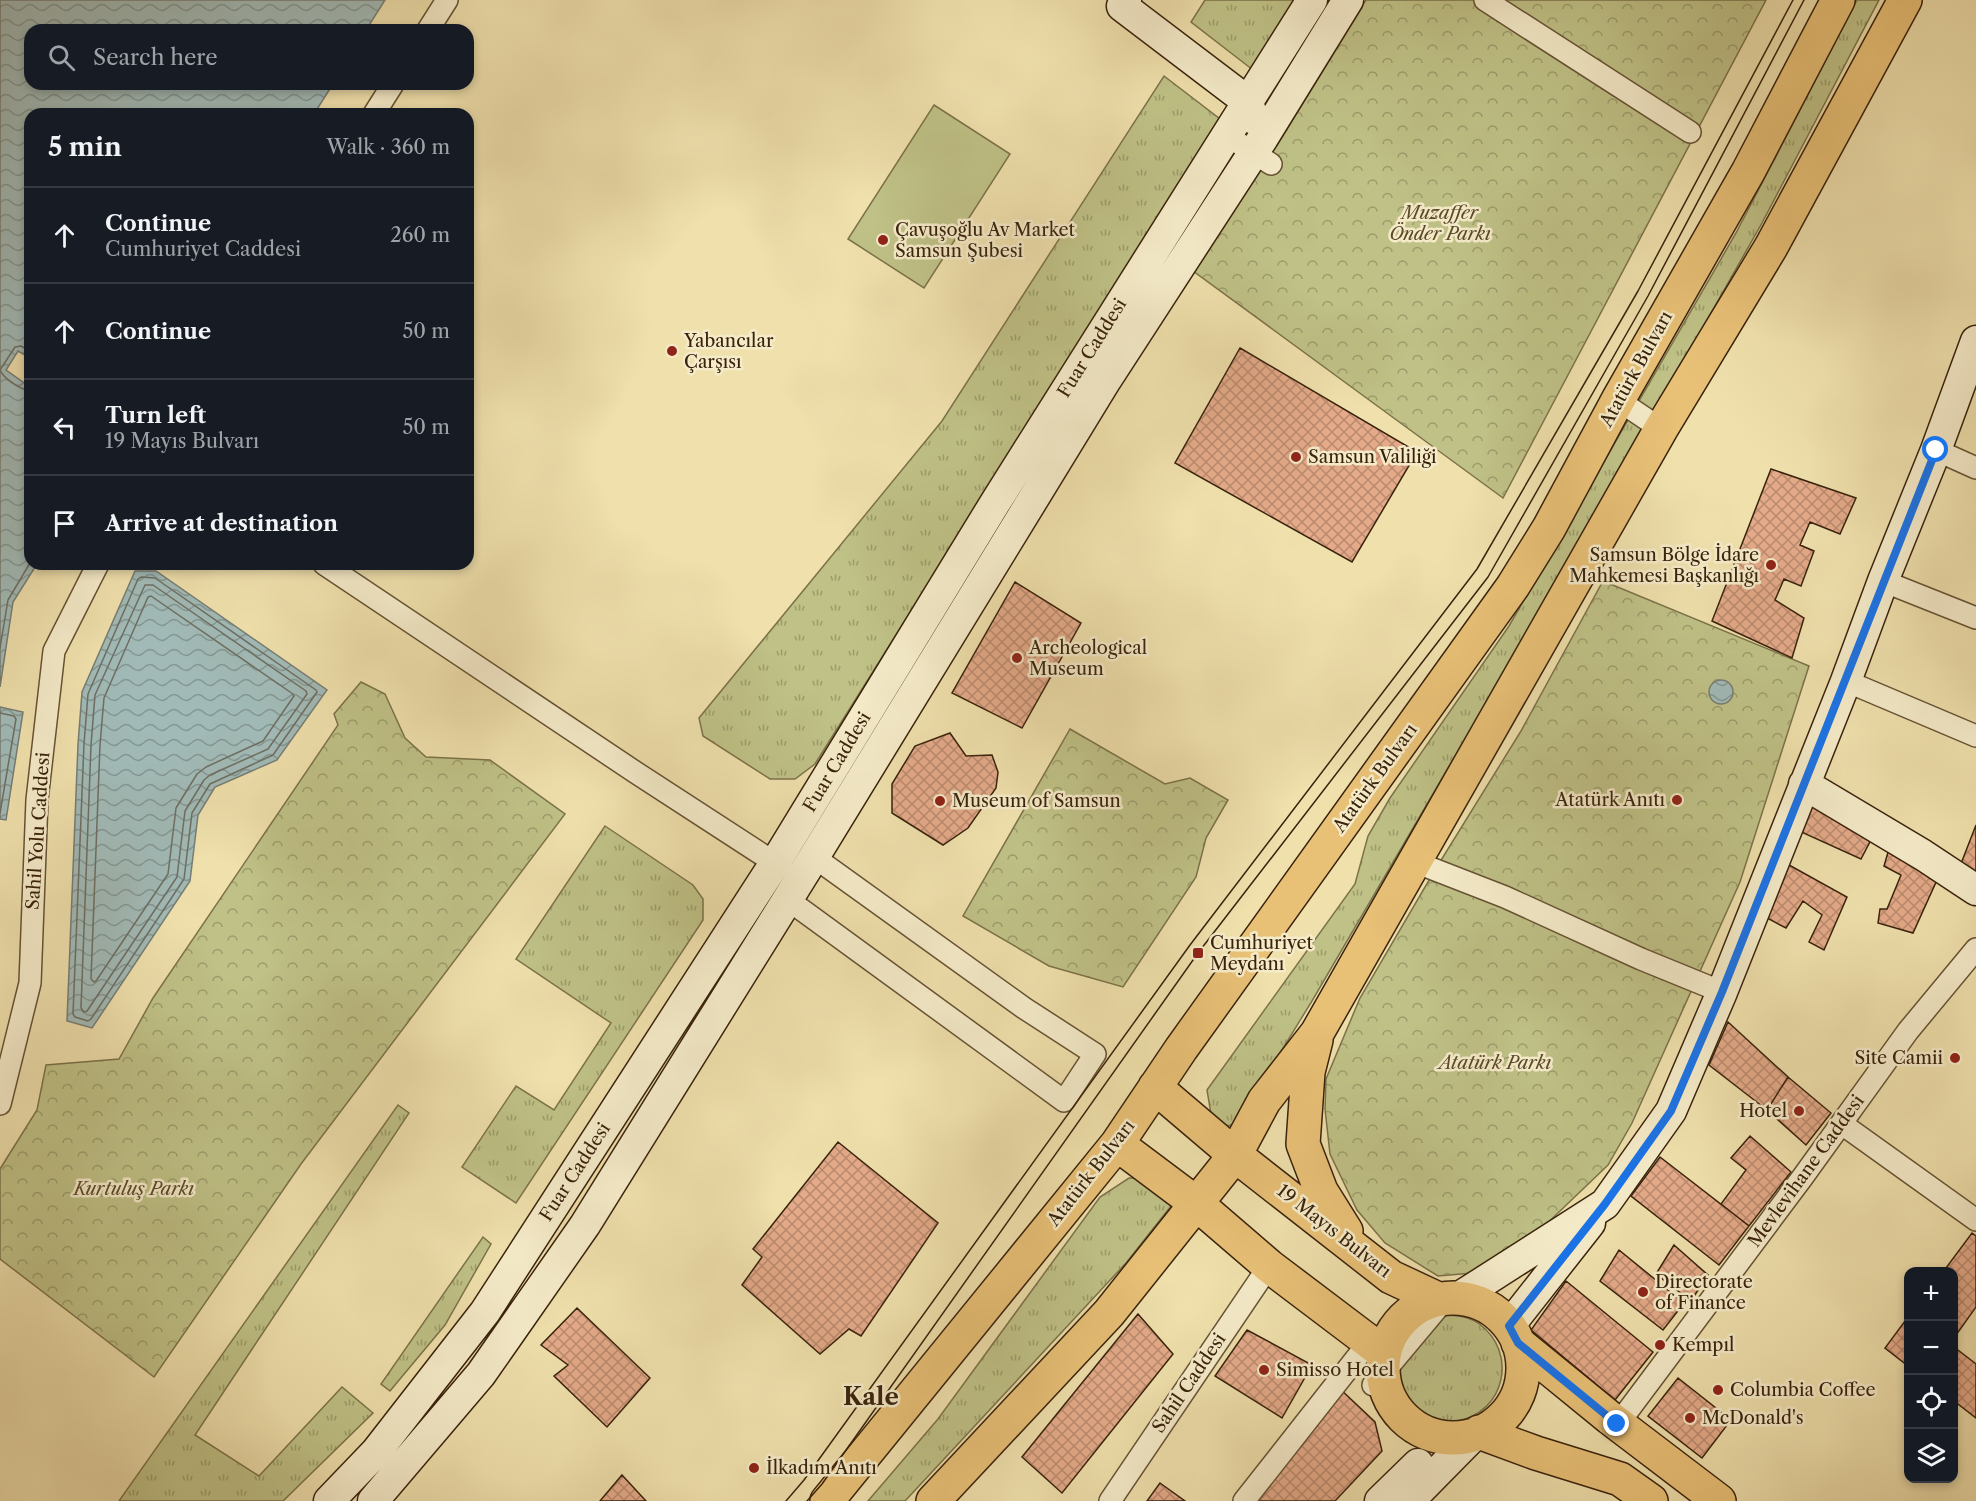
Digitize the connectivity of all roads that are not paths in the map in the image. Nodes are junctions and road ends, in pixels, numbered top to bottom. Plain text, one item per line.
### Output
1 (447, 0) edge
2 (1312, 0) edge
3 (1348, 0) edge
4 (1485, 0) edge
5 (1838, 0) edge
6 (1905, 0) edge
7 (1121, 2) edge
8 (432, 24) edge
9 (389, 90) edge
10 (1251, 95) junction
11 (1283, 105) junction
12 (378, 108) edge
13 (1690, 132) dead end
14 (1226, 135) junction
15 (1262, 152) junction
16 (1976, 341) edge
17 (1618, 400) junction
18 (1661, 429) junction
19 (1936, 450) junction
20 (1976, 468) edge
21 (95, 570) edge
22 (333, 570) edge
23 (1883, 581) junction
24 (1976, 618) edge
25 (1846, 681) junction
26 (1976, 736) edge
27 (1804, 784) junction
28 (814, 857) junction
29 (1415, 862) junction
30 (775, 863) junction
31 (1976, 890) edge
32 (787, 899) junction
33 (1976, 949) edge
34 (1722, 992) junction
35 (1317, 1033) junction
36 (1155, 1087) junction
37 (0, 1104) edge
38 (1842, 1124) junction
39 (1117, 1143) junction
40 (1235, 1155) junction
41 (1197, 1204) junction
42 (1605, 1204) junction
43 (1976, 1220) edge
44 (1356, 1249) junction
45 (1269, 1266) junction
46 (1449, 1296) junction
47 (1513, 1335) junction
48 (1377, 1363) junction
49 (1617, 1424) junction
50 (1465, 1435) junction
51 (1389, 1496) edge
52 (329, 1501) edge
53 (372, 1501) edge
54 (827, 1501) edge
55 (933, 1501) edge
56 (1110, 1501) edge
57 (1244, 1501) edge
58 (1651, 1501) edge
59 (1719, 1501) edge

1 - 8 street
2 - 10 main road, Fuar Caddesi
3 - 11 main road, Fuar Caddesi
4 - 13 street
5 - 17 main road, Atatürk Bulvarı
6 - 18 main road
7 - 10 main road
9 - 12 street
10 - 11 street
10 - 14 main road, Fuar Caddesi
10 - 15 main road
11 - 15 main road, Fuar Caddesi
14 - 15 street
14 - 30 main road, Fuar Caddesi
15 - 28 main road, Fuar Caddesi
16 - 19 main road
17 - 18 street
17 - 36 main road, Atatürk Bulvarı
18 - 29 main road
19 - 20 street
19 - 23 main road
21 - 37 street, Sahil Yolu Caddesi
22 - 30 street
23 - 24 street
23 - 25 main road
25 - 26 street
25 - 27 main road
27 - 31 main road
27 - 34 main road
28 - 32 main road, Fuar Caddesi
28 - 32 street
29 - 34 street
29 - 35 main road
30 - 52 main road, Fuar Caddesi
32 - 53 main road, Fuar Caddesi
33 - 38 street, Mevlevihane Caddesi
34 - 42 main road
35 - 40 main road
35 - 44 main road
36 - 39 main road, Atatürk Bulvarı
36 - 40 main road, 19 Mayıs Bulvarı
38 - 43 street
38 - 49 street, Mevlevihane Caddesi
39 - 41 main road
39 - 54 main road, Atatürk Bulvarı
40 - 41 main road
40 - 44 main road, 19 Mayıs Bulvarı
41 - 45 main road
41 - 55 main road
42 - 46 main road
42 - 47 main road
44 - 46 main road, 19 Mayıs Bulvarı
45 - 48 main road
45 - 56 street, Sahil Caddesi
46 - 47 main road
46 - 48 main road
47 - 49 main road
47 - 50 main road
48 - 50 main road
48 - 57 street
49 - 59 main road
50 - 51 main road
50 - 58 main road

